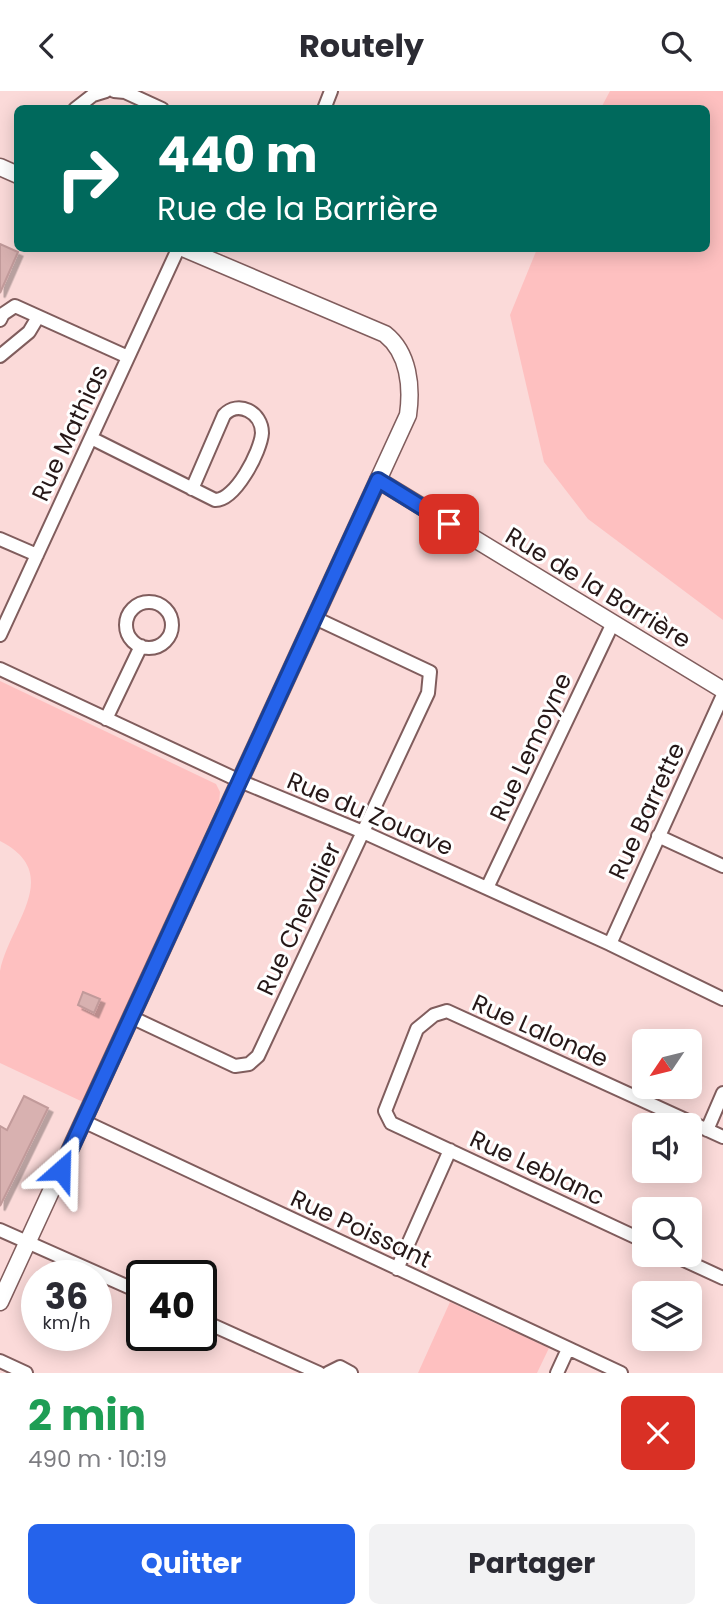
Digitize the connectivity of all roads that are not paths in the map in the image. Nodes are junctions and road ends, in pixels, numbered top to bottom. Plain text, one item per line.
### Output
1 (106, 91) edge
2 (114, 91) edge
3 (80, 105) edge
4 (153, 105) edge
5 (177, 252) edge
6 (192, 252) edge
7 (38, 317) junction
8 (0, 320) edge
9 (0, 356) edge
10 (128, 357) junction
11 (91, 438) junction
12 (378, 480) junction
13 (192, 489) junction
14 (0, 539) edge
15 (37, 555) junction
16 (315, 618) junction
17 (612, 625) junction
18 (0, 635) edge
19 (141, 646) dead end
20 (0, 669) edge
21 (723, 692) edge
22 (106, 719) junction
23 (240, 781) junction
24 (363, 832) junction
25 (657, 836) junction
26 (723, 866) edge
27 (487, 888) junction
28 (610, 944) junction
29 (723, 999) edge
30 (131, 1017) junction
31 (417, 1029) joint
32 (723, 1093) edge
33 (83, 1121) junction
34 (707, 1130) junction
35 (723, 1137) edge
36 (450, 1150) junction
37 (0, 1230) edge
38 (632, 1235) edge
39 (27, 1242) junction
40 (699, 1267) edge
41 (397, 1269) junction
42 (723, 1278) edge
43 (126, 1286) edge
44 (0, 1301) edge
45 (217, 1327) edge
46 (568, 1349) junction
47 (0, 1361) edge
48 (26, 1373) edge
49 (319, 1373) edge
50 (328, 1373) edge
51 (351, 1373) edge
52 (557, 1373) edge
53 (621, 1373) edge

1 - 3 street
2 - 4 street
5 - 10 street, Rue Mathias
6 - 12 street
7 - 8 street
7 - 9 street
7 - 10 street
10 - 11 street, Rue Mathias
11 - 13 street
11 - 15 street, Rue Mathias
12 - 16 street
12 - 17 street, Rue de la Barrière
13 - 13 street
14 - 15 street
15 - 18 street, Rue Mathias
16 - 23 street
16 - 24 street, Rue Chevalier
17 - 21 street, Rue de la Barrière
17 - 27 street, Rue Lemoyne
19 - 22 street
20 - 22 street, Rue du Zouave
21 - 25 street, Rue Barrette
22 - 23 street, Rue du Zouave
23 - 24 street, Rue du Zouave
23 - 30 street
24 - 27 street, Rue du Zouave
24 - 30 street, Rue Chevalier
25 - 26 street
25 - 28 street, Rue Barrette
27 - 28 street, Rue du Zouave
28 - 29 street, Rue du Zouave
30 - 33 street
31 - 34 street, Rue Lalonde
31 - 36 street, Rue Leblanc
32 - 34 street
33 - 39 street
33 - 41 street, Rue Poissant
34 - 35 street, Rue Lalonde
36 - 38 street, Rue Leblanc
36 - 41 street, Rue Leblanc
37 - 39 street
39 - 43 street
39 - 44 street
40 - 42 street
41 - 46 street, Rue Poissant
45 - 49 street
46 - 52 street
46 - 53 street, Rue Poissant
47 - 48 street
50 - 51 street

